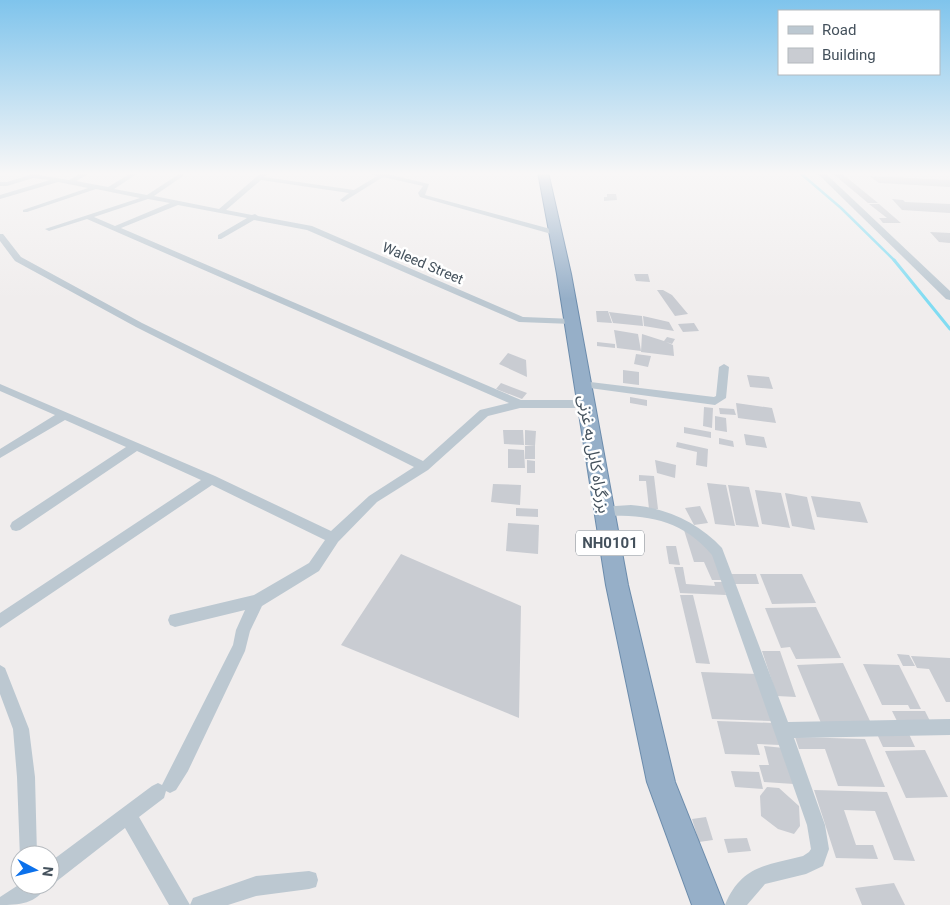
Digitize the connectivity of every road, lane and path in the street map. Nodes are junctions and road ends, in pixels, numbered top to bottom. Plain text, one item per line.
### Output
1 (98, 214) edge
2 (149, 214) edge
3 (243, 214) edge
4 (487, 214) edge
5 (551, 214) edge
6 (864, 214) edge
7 (255, 216) junction
8 (89, 217) junction
9 (115, 228) junction
10 (49, 229) dead end
11 (555, 233) junction
12 (220, 237) dead end
13 (2, 240) edge
14 (950, 297) edge
15 (572, 321) junction
16 (724, 367) dead end
17 (0, 387) edge
18 (584, 394) junction
19 (520, 404) junction
20 (64, 415) junction
21 (136, 446) junction
22 (0, 454) edge
23 (424, 468) junction
24 (211, 479) junction
25 (604, 510) junction
26 (16, 526) dead end
27 (333, 538) junction
28 (257, 601) junction
29 (175, 620) dead end
30 (0, 621) edge
31 (0, 673) edge
32 (950, 727) edge
33 (783, 730) junction
34 (128, 815) junction
35 (28, 845) edge
36 (60, 866) edge
37 (309, 880) dead end
38 (19, 895) edge
39 (5, 905) edge
40 (180, 905) edge
41 (200, 905) edge
42 (708, 905) edge
43 (735, 905) edge

1 - 8 street
2 - 9 street
3 - 7 street, Waleed Street
4 - 11 street
5 - 11 highway, بزرگراه کابل به غزنی / NH0101
6 - 14 street
7 - 12 street
7 - 15 street, Waleed Street
8 - 9 street
8 - 10 street
9 - 19 street
11 - 15 highway, بزرگراه کابل به غزنی / NH0101
13 - 23 street
15 - 18 highway, بزرگراه کابل به غزنی / NH0101
16 - 18 street
17 - 20 street
18 - 19 street
18 - 25 highway, بزرگراه کابل به غزنی / NH0101
19 - 23 street
20 - 21 street
20 - 22 street
21 - 24 street
21 - 26 street
23 - 27 street
24 - 27 street
24 - 30 street
25 - 33 street
25 - 42 highway, بزرگراه کابل به غزنی / NH0101
27 - 28 street
28 - 29 street
28 - 34 street
31 - 35 street
32 - 33 street
33 - 43 street
34 - 36 street
34 - 40 street
37 - 41 street
38 - 39 street

